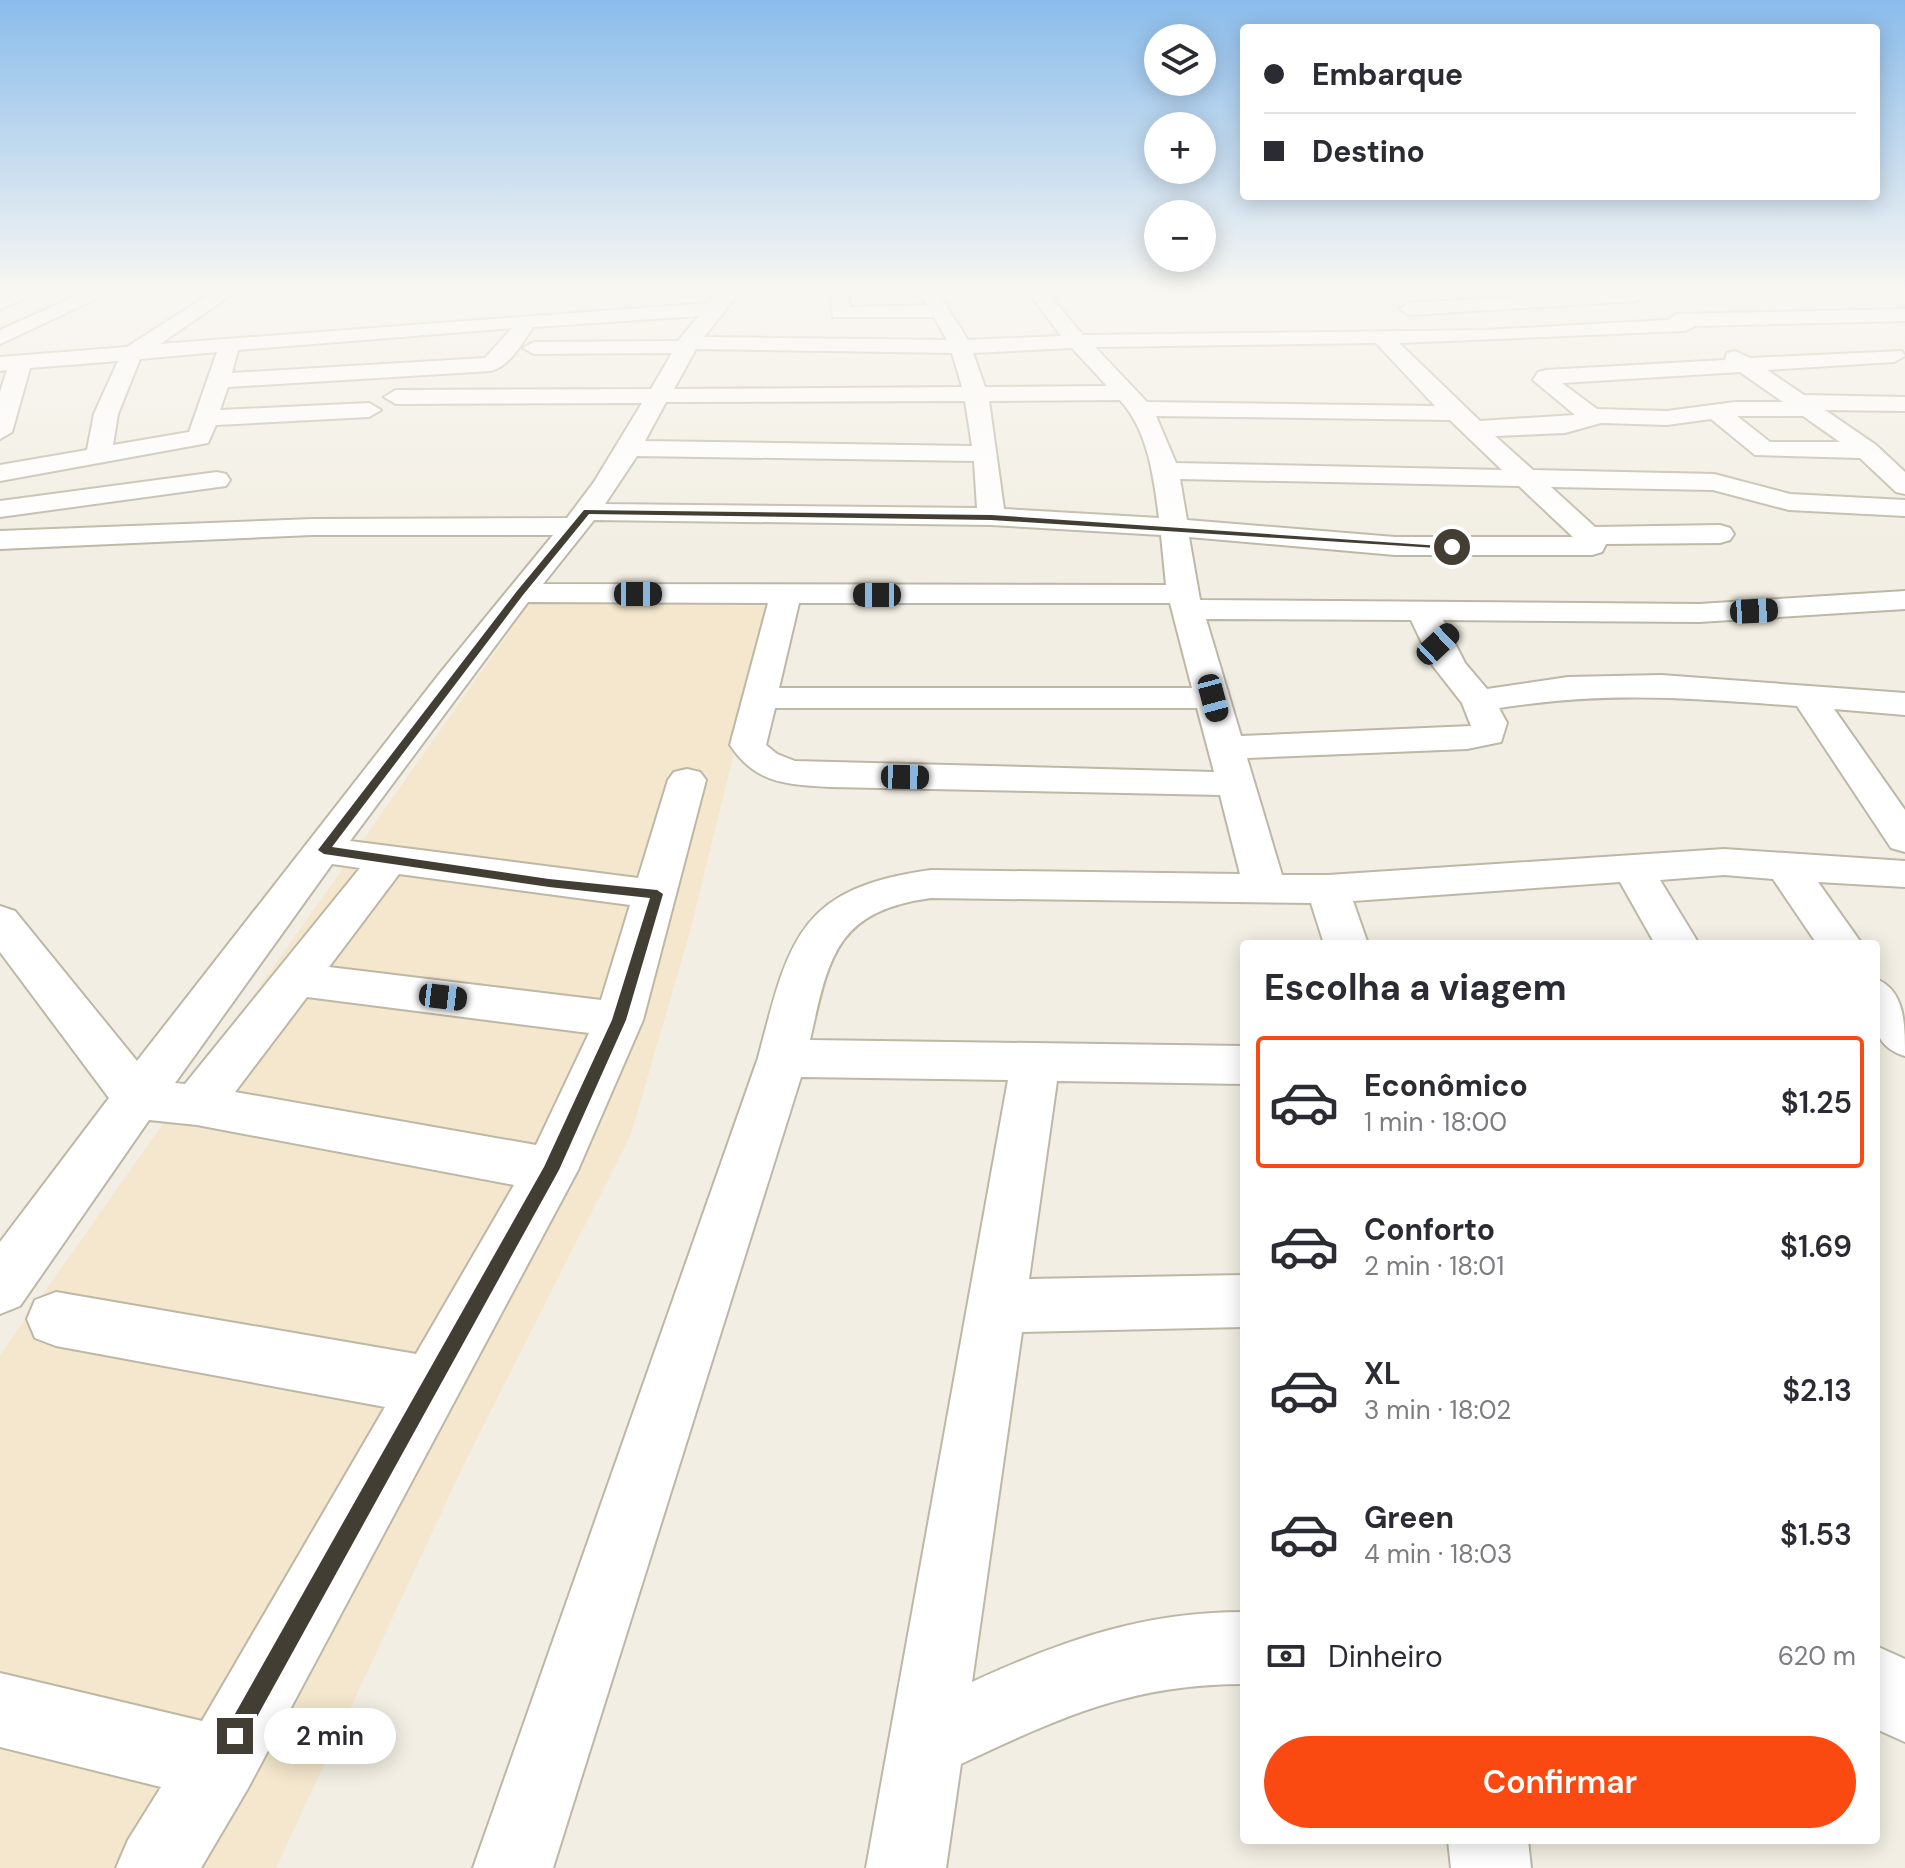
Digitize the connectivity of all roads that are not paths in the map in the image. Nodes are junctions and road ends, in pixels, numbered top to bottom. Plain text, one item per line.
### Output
1 (8, 377) edge
2 (122, 377) edge
3 (221, 377) edge
4 (263, 377) edge
5 (481, 377) edge
6 (667, 377) edge
7 (970, 377) edge
8 (1116, 377) edge
9 (1421, 377) edge
10 (1546, 377) edge
11 (1762, 377) edge
12 (220, 381) junction
13 (1125, 385) junction
14 (975, 392) junction
15 (657, 393) junction
16 (465, 396) junction
17 (396, 397) dead end
18 (1905, 404) edge
19 (1802, 406) junction
20 (369, 410) dead end
21 (1718, 413) junction
22 (208, 418) junction
23 (1593, 418) junction
24 (1465, 421) junction
25 (0, 432) edge
26 (629, 448) junction
27 (1867, 450) junction
28 (986, 454) junction
29 (99, 456) junction
30 (1166, 471) junction
31 (0, 473) edge
32 (1529, 478) junction
33 (217, 480) dead end
34 (1905, 486) edge
35 (1905, 508) edge
36 (0, 509) edge
37 (991, 517) junction
38 (580, 519) junction
39 (1173, 527) junction
40 (1720, 534) dead end
41 (1588, 536) junction
42 (0, 540) edge
43 (1470, 580) junction
44 (520, 593) junction
45 (785, 595) junction
46 (1905, 600) edge
47 (1185, 601) junction
48 (1423, 612) junction
49 (1438, 644) junction
50 (1808, 697) junction
51 (760, 698) junction
52 (1213, 698) junction
53 (1478, 701) junction
54 (1905, 704) edge
55 (1227, 748) junction
56 (687, 780) dead end
57 (1236, 784) junction
58 (1890, 800) edge
59 (1905, 839) edge
60 (324, 850) junction
61 (389, 859) junction
62 (1785, 865) junction
63 (1632, 868) junction
64 (1905, 874) edge
65 (1265, 888) junction
66 (1328, 889) junction
67 (657, 894) junction
68 (0, 921) edge
69 (1345, 940) edge
70 (1675, 940) edge
71 (1837, 940) edge
72 (295, 979) junction
73 (1880, 1002) edge
74 (619, 1020) junction
75 (1905, 1038) edge
76 (782, 1058) junction
77 (1036, 1059) junction
78 (1240, 1065) edge
79 (138, 1099) junction
80 (197, 1105) junction
81 (551, 1170) junction
82 (10, 1259) edge
83 (1240, 1301) edge
84 (995, 1306) junction
85 (56, 1319) dead end
86 (429, 1386) junction
87 (1240, 1648) edge
88 (1880, 1685) edge
89 (1905, 1705) edge
90 (0, 1710) edge
91 (926, 1741) junction
92 (220, 1763) junction
93 (1488, 1844) edge
94 (156, 1868) edge
95 (513, 1868) edge
96 (906, 1868) edge
97 (1491, 1868) edge

1 - 25 street
2 - 29 street
3 - 12 street
4 - 12 street
5 - 16 street
6 - 15 street
7 - 14 street
8 - 13 street
9 - 24 street
10 - 23 street
11 - 19 street
12 - 22 street
13 - 14 street
13 - 24 street
13 - 30 street
14 - 15 street
14 - 28 street
15 - 16 street
15 - 26 street
16 - 17 street
18 - 19 street
19 - 21 street
19 - 27 street
20 - 22 street
21 - 23 street
21 - 27 street
22 - 29 street
23 - 24 street
24 - 32 street
26 - 28 street
26 - 38 street
27 - 34 street
28 - 37 street
29 - 31 street
30 - 32 street
30 - 39 street
32 - 35 street
32 - 41 street
33 - 36 street
37 - 38 street
37 - 39 street
38 - 42 street
38 - 44 street
39 - 43 street
39 - 47 street
40 - 41 street
41 - 43 street
43 - 46 street
43 - 48 street
43 - 49 street
44 - 45 street
44 - 60 street
45 - 47 street
45 - 51 street
47 - 48 street
47 - 52 street
48 - 49 street
49 - 53 street
50 - 53 street
50 - 54 street
50 - 58 street
51 - 52 street
51 - 57 street
52 - 55 street
53 - 55 street
55 - 57 street
56 - 67 street
57 - 65 street
58 - 59 street
60 - 61 street
60 - 79 street
61 - 67 street
61 - 72 street
62 - 63 street
62 - 64 street
62 - 71 street
63 - 66 street
63 - 70 street
65 - 66 street
65 - 76 street
66 - 69 street
67 - 74 street
68 - 79 street
72 - 74 street
72 - 80 street
73 - 75 street
74 - 81 street
76 - 77 street
76 - 95 street
77 - 78 street
77 - 84 street
79 - 80 street
79 - 82 street
80 - 81 street
81 - 86 street
83 - 84 street
84 - 91 street
85 - 86 street
86 - 92 street
87 - 91 street
88 - 89 street
90 - 92 street
91 - 96 street
92 - 94 street
93 - 97 street

